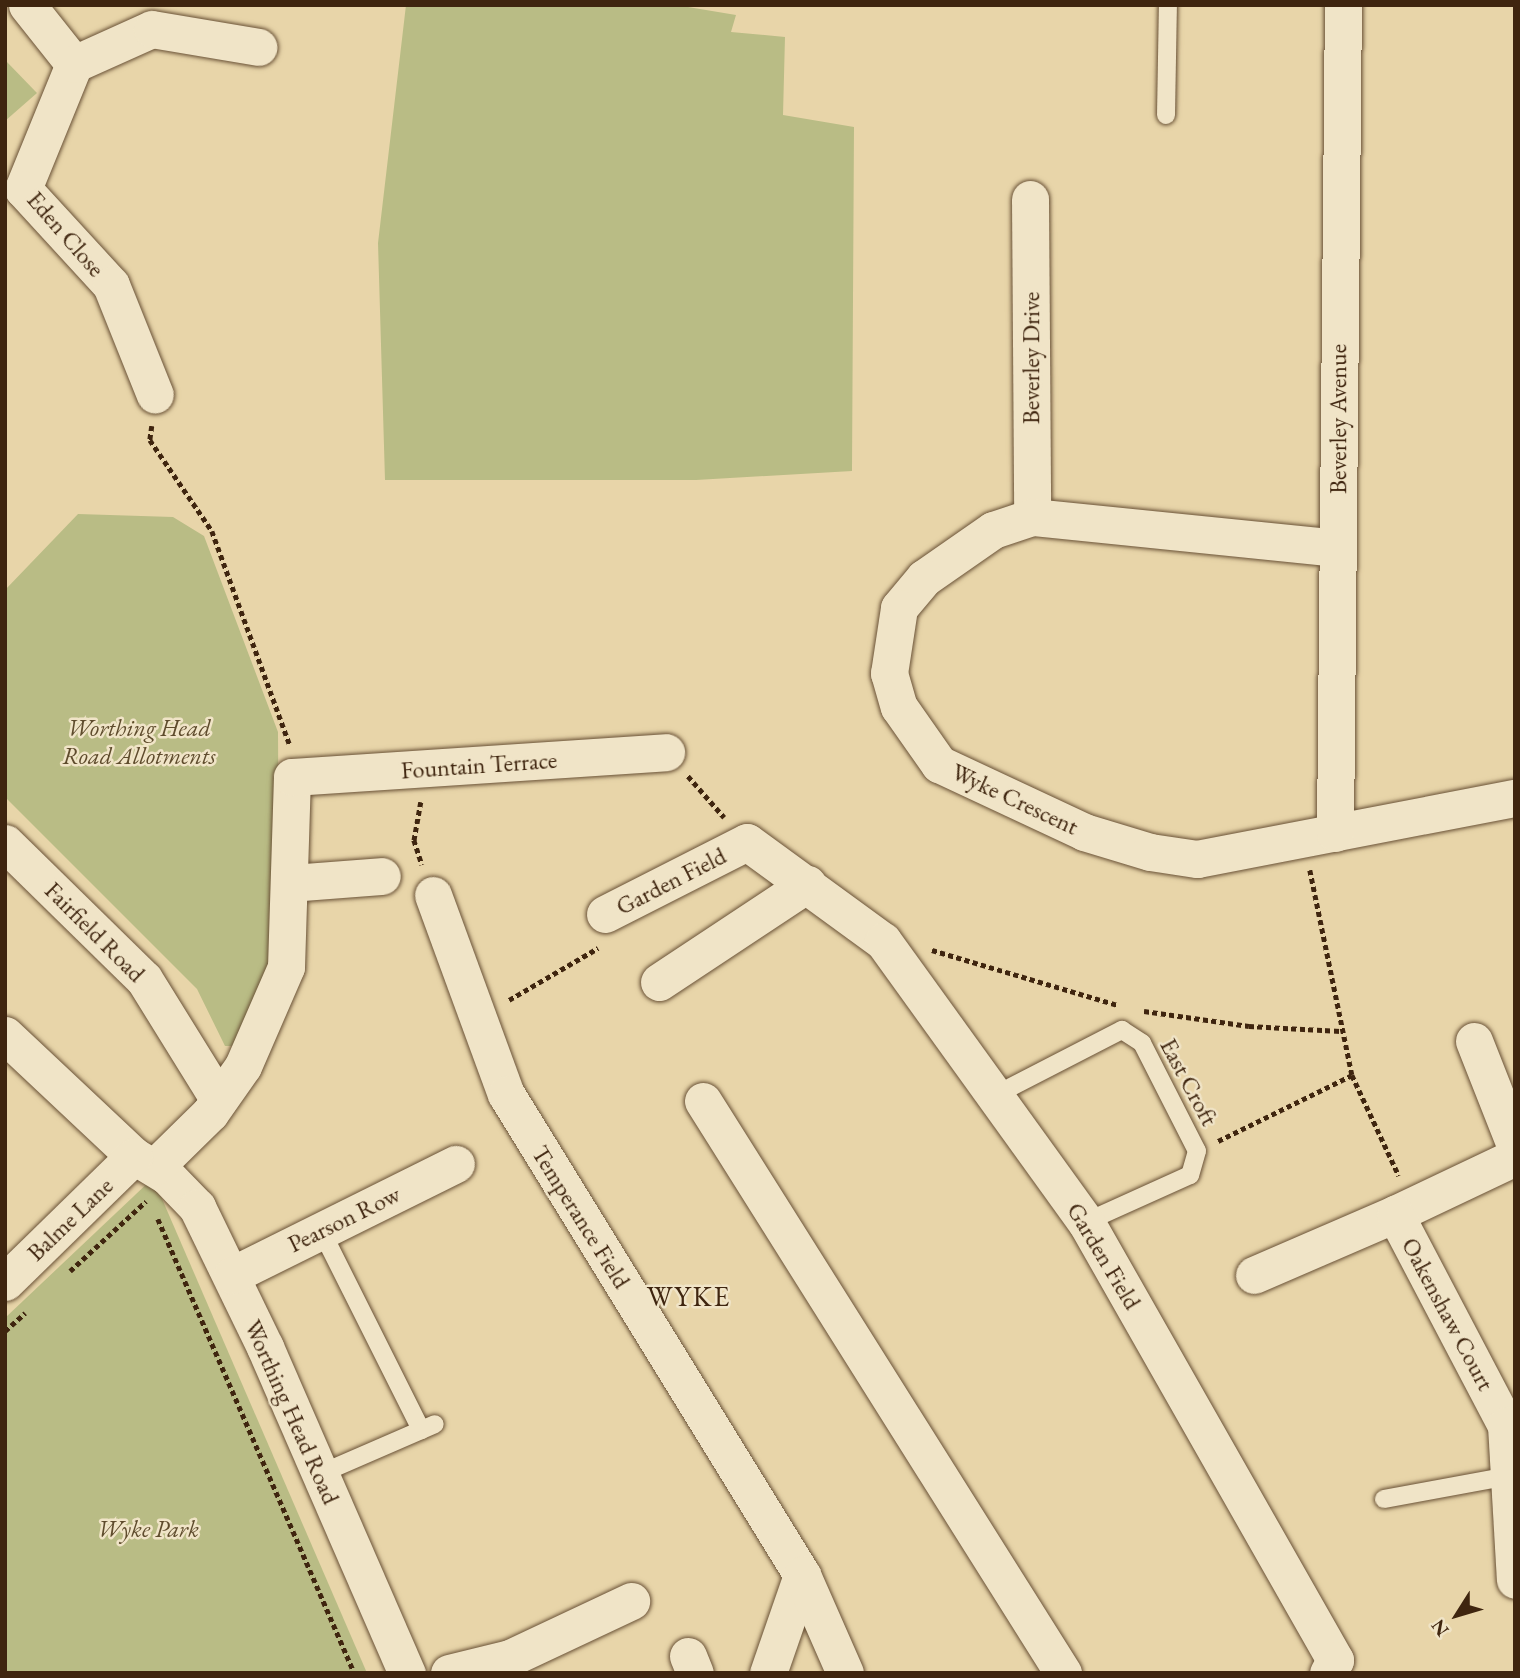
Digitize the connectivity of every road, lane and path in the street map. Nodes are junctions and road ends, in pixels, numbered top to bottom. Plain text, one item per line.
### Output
1 (27, 5) edge
2 (1168, 5) edge
3 (1343, 5) edge
4 (258, 47) dead end
5 (74, 64) junction
6 (1166, 115) dead end
7 (14, 199) edge
8 (1030, 199) dead end
9 (155, 395) joint
10 (1032, 517) junction
11 (1338, 548) junction
12 (666, 752) joint
13 (427, 768) junction
14 (292, 777) junction
15 (1515, 798) edge
16 (1320, 836) junction
17 (747, 842) junction
18 (5, 843) edge
19 (383, 876) dead end
20 (291, 883) junction
21 (807, 884) junction
22 (433, 895) joint
23 (605, 914) joint
24 (879, 937) junction
25 (659, 982) dead end
26 (478, 1019) junction
27 (1341, 1031) junction
28 (5, 1035) edge
29 (1474, 1041) dead end
30 (1352, 1074) junction
31 (1011, 1087) dead end
32 (219, 1100) junction
33 (702, 1101) dead end
34 (1515, 1145) edge
35 (1197, 1152) junction
36 (1515, 1157) edge
37 (145, 1161) junction
38 (456, 1164) dead end
39 (1404, 1210) junction
40 (1086, 1222) junction
41 (321, 1230) junction
42 (67, 1274) dead end
43 (232, 1275) junction
44 (1254, 1275) dead end
45 (5, 1282) edge
46 (36, 1303) dead end
47 (5, 1331) edge
48 (320, 1474) junction
49 (1510, 1476) junction
50 (1384, 1499) dead end
51 (802, 1575) junction
52 (1515, 1580) edge
53 (631, 1601) dead end
54 (354, 1673) edge
55 (407, 1673) edge
56 (449, 1673) edge
57 (768, 1673) edge
58 (845, 1673) edge
59 (1063, 1673) edge
60 (1328, 1673) edge

1 - 5 street
2 - 6 lane
3 - 11 street, Beverley Avenue
4 - 5 street
5 - 7 street, Eden Close
7 - 9 street, Eden Close
8 - 10 street, Beverley Drive
9 - 14 path
10 - 11 street, Wyke Crescent
10 - 16 street, Wyke Crescent
11 - 16 street, Beverley Avenue
12 - 13 street, Fountain Terrace
12 - 17 path
13 - 14 street, Fountain Terrace
13 - 22 path
14 - 20 street
15 - 16 street, Wyke Crescent
16 - 27 path
17 - 21 street, Garden Field
17 - 23 street, Garden Field
18 - 32 street, Fairfield Road
19 - 20 street
20 - 32 street
21 - 24 street, Garden Field
21 - 25 street
22 - 26 street, Temperance Field
23 - 26 path
24 - 27 path
24 - 40 street, Garden Field
26 - 51 street, Temperance Field
27 - 30 path
28 - 37 street, Worthing Head Road
29 - 34 street
30 - 35 path
30 - 39 path
31 - 35 lane, East Croft
32 - 37 street
33 - 59 street
35 - 40 lane, East Croft
36 - 39 street, Oakenshaw Court
37 - 43 street, Worthing Head Road
37 - 45 street, Balme Lane
38 - 41 street, Pearson Row
39 - 44 street, Oakenshaw Court
39 - 49 street, Oakenshaw Court
40 - 60 street, Garden Field
41 - 43 street, Pearson Row
41 - 48 lane
42 - 54 path
43 - 48 street, Worthing Head Road
46 - 47 path
48 - 55 street, Worthing Head Road
49 - 50 lane
49 - 52 street, Oakenshaw Court
51 - 57 street
51 - 58 street, Temperance Field
53 - 56 street

